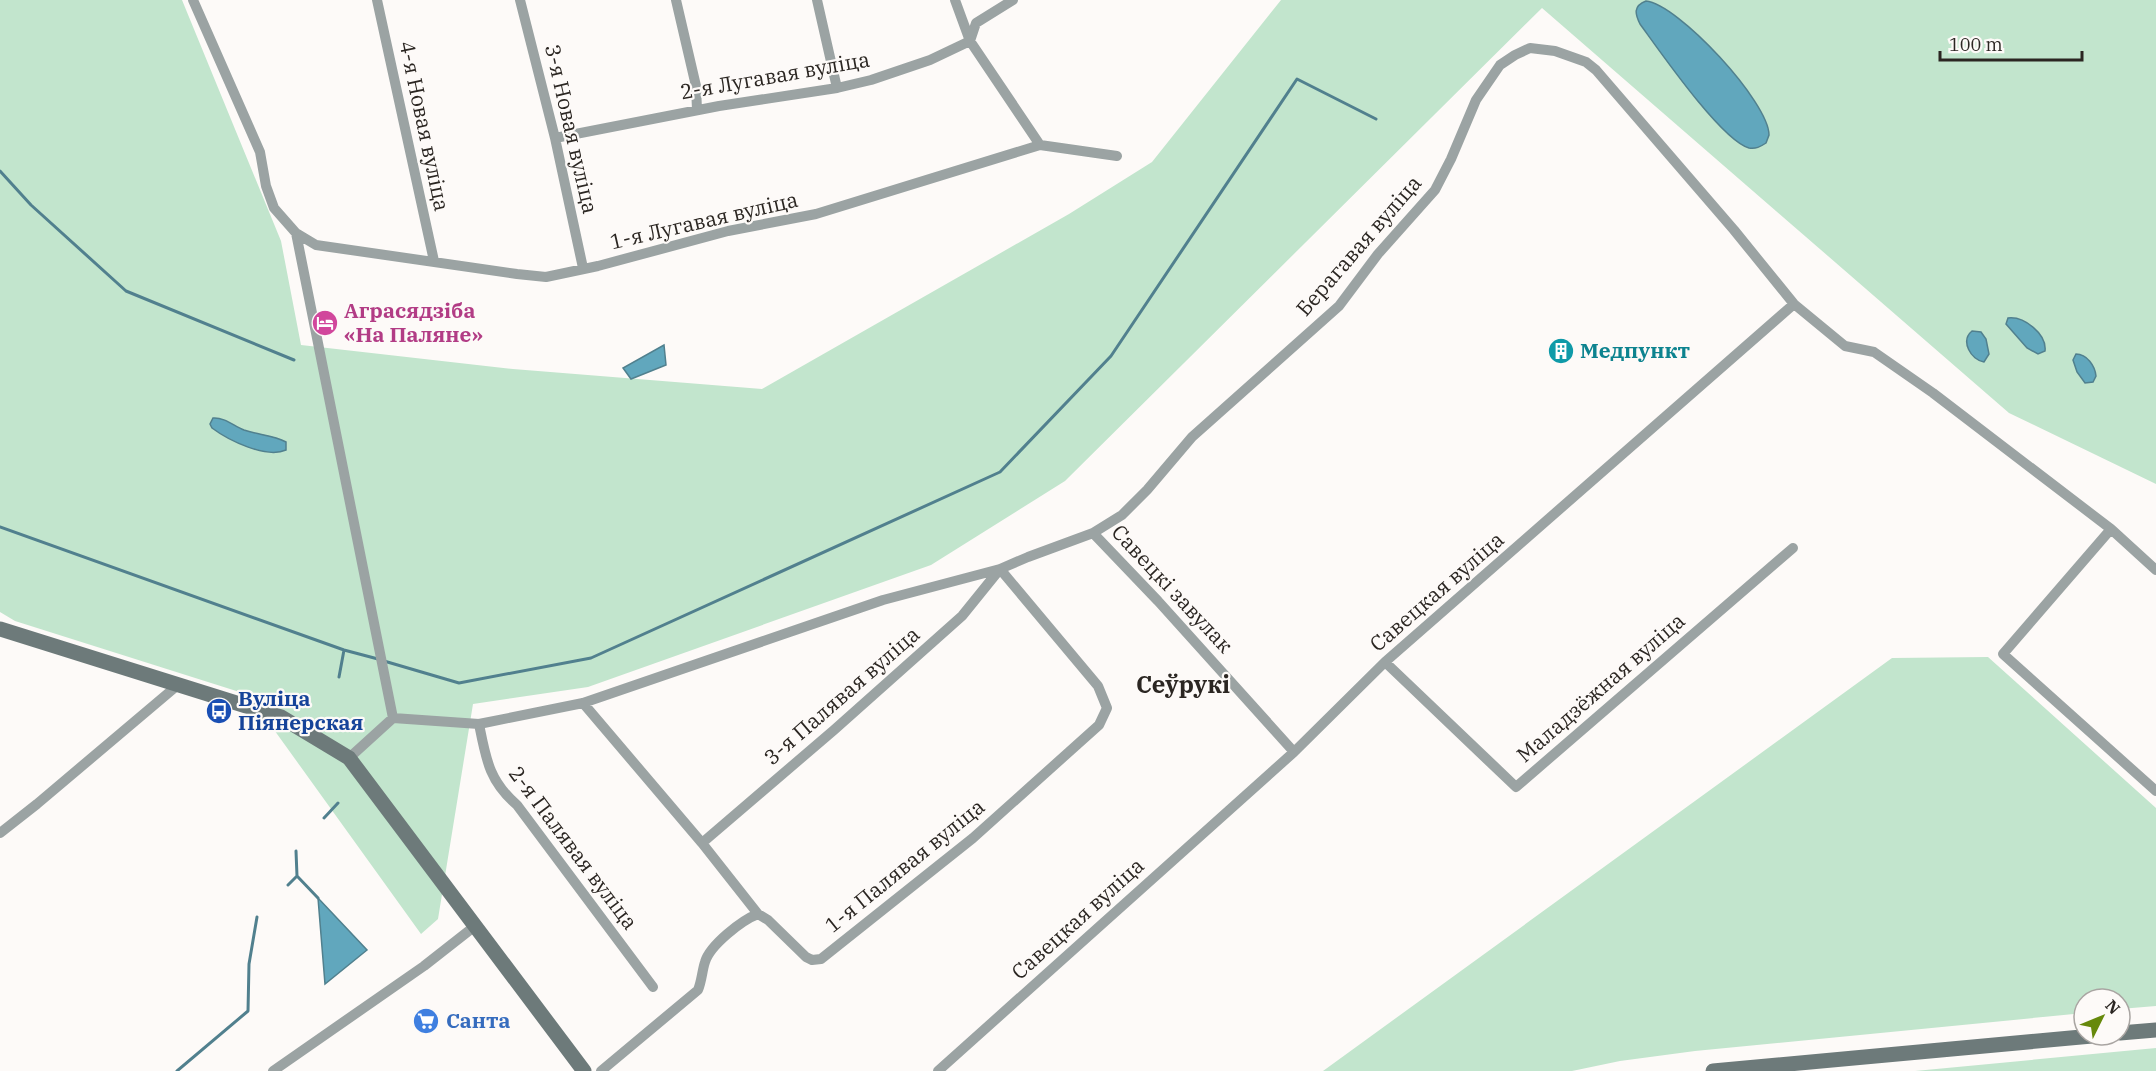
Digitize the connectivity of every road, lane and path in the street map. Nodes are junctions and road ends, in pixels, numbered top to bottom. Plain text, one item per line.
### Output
1 (193, 0) edge
2 (377, 0) edge
3 (520, 0) edge
4 (676, 0) edge
5 (817, 0) edge
6 (955, 0) edge
7 (1013, 0) edge
8 (970, 41) junction
9 (837, 88) junction
10 (697, 110) junction
11 (555, 138) junction
12 (1040, 145) junction
13 (1117, 156) dead end
14 (296, 233) junction
15 (434, 261) junction
16 (583, 268) junction
17 (1794, 304) junction
18 (2111, 529) junction
19 (1093, 533) junction
20 (1793, 548) dead end
21 (1000, 569) junction
22 (2156, 570) edge
23 (0, 629) edge
24 (1386, 662) junction
25 (179, 684) junction
26 (583, 704) junction
27 (393, 718) junction
28 (479, 724) junction
29 (1294, 752) junction
30 (349, 758) junction
31 (2156, 791) edge
32 (0, 833) edge
33 (702, 843) junction
34 (758, 914) junction
35 (475, 926) junction
36 (653, 987) dead end
37 (2156, 1030) edge
38 (2132, 1033) edge
39 (2072, 1038) edge
40 (273, 1071) edge
41 (584, 1071) edge
42 (601, 1071) edge
43 (938, 1071) edge
44 (1713, 1071) edge

1 - 14 street
2 - 15 street, 4-я Новая вуліца
3 - 11 street, 3-я Новая вуліца
4 - 10 street
5 - 9 street
6 - 8 street
7 - 8 street
8 - 9 street, 2-я Лугавая вуліца
8 - 12 street
9 - 10 street, 2-я Лугавая вуліца
10 - 11 street, 2-я Лугавая вуліца
11 - 16 street, 3-я Новая вуліца
12 - 13 street, 1-я Лугавая вуліца
12 - 16 street, 1-я Лугавая вуліца
14 - 15 street, 1-я Лугавая вуліца
14 - 27 street
15 - 16 street, 1-я Лугавая вуліца
17 - 18 street
17 - 19 street, Берагавая вуліца
17 - 24 street, Савецкая вуліца
18 - 22 street
18 - 31 street
19 - 21 street, Берагавая вуліца
19 - 29 street, Савецкі завулак
20 - 24 street, Маладзёжная вуліца
21 - 26 street, Берагавая вуліца
21 - 33 street, 3-я Палявая вуліца
21 - 34 street, 1-я Палявая вуліца
23 - 25 street
24 - 29 street, Савецкая вуліца
25 - 30 street
25 - 32 street
26 - 28 street, Берагавая вуліца
26 - 33 street, 1-я Палявая вуліца
27 - 28 street, Берагавая вуліца
27 - 30 street
28 - 36 street, 2-я Палявая вуліца
29 - 43 street, Савецкая вуліца
30 - 35 street
33 - 34 street, 1-я Палявая вуліца
34 - 42 street
35 - 40 street
35 - 41 street
37 - 38 street
39 - 44 street

